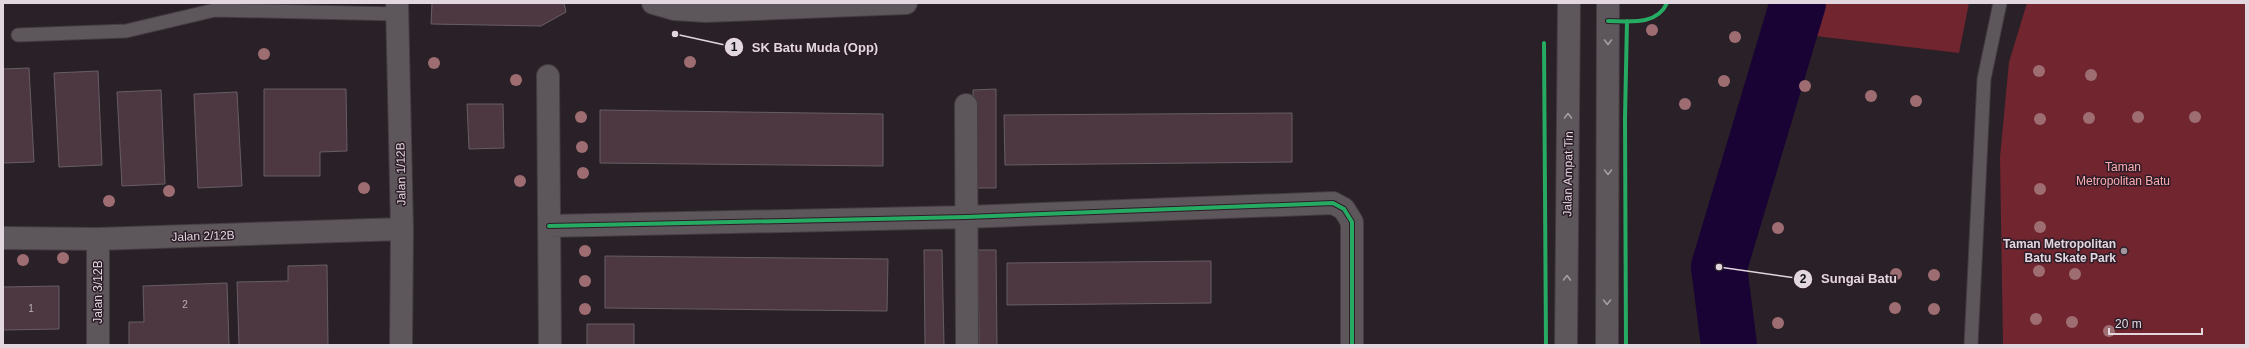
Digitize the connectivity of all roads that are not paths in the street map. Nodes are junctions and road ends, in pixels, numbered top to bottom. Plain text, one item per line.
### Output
1 (653, 3) edge
2 (906, 3) edge
3 (1569, 3) edge
4 (1608, 3) edge
5 (2000, 3) edge
6 (215, 7) edge
7 (397, 8) edge
8 (18, 35) dead end
9 (548, 76) dead end
10 (966, 105) dead end
11 (966, 217) junction
12 (549, 226) junction
13 (402, 229) junction
14 (3, 238) edge
15 (98, 239) junction
16 (98, 345) edge
17 (401, 345) edge
18 (550, 345) edge
19 (967, 345) edge
20 (1352, 345) edge
21 (1566, 345) edge
22 (1607, 345) edge
23 (1971, 345) edge

1 - 2 street
21 -> 3 street, Jalan Ampat Tin
4 -> 22 street
5 - 23 lane
6 - 7 lane
6 - 8 lane
7 - 13 street, Jalan 1/12B
9 - 12 street
10 - 11 street
11 - 12 street
11 - 19 street
11 - 20 street
12 - 18 street
13 - 15 street, Jalan 2/12B
13 - 17 street, Jalan 1/12B
14 - 15 street, Jalan 2/12B
15 - 16 street, Jalan 3/12B

